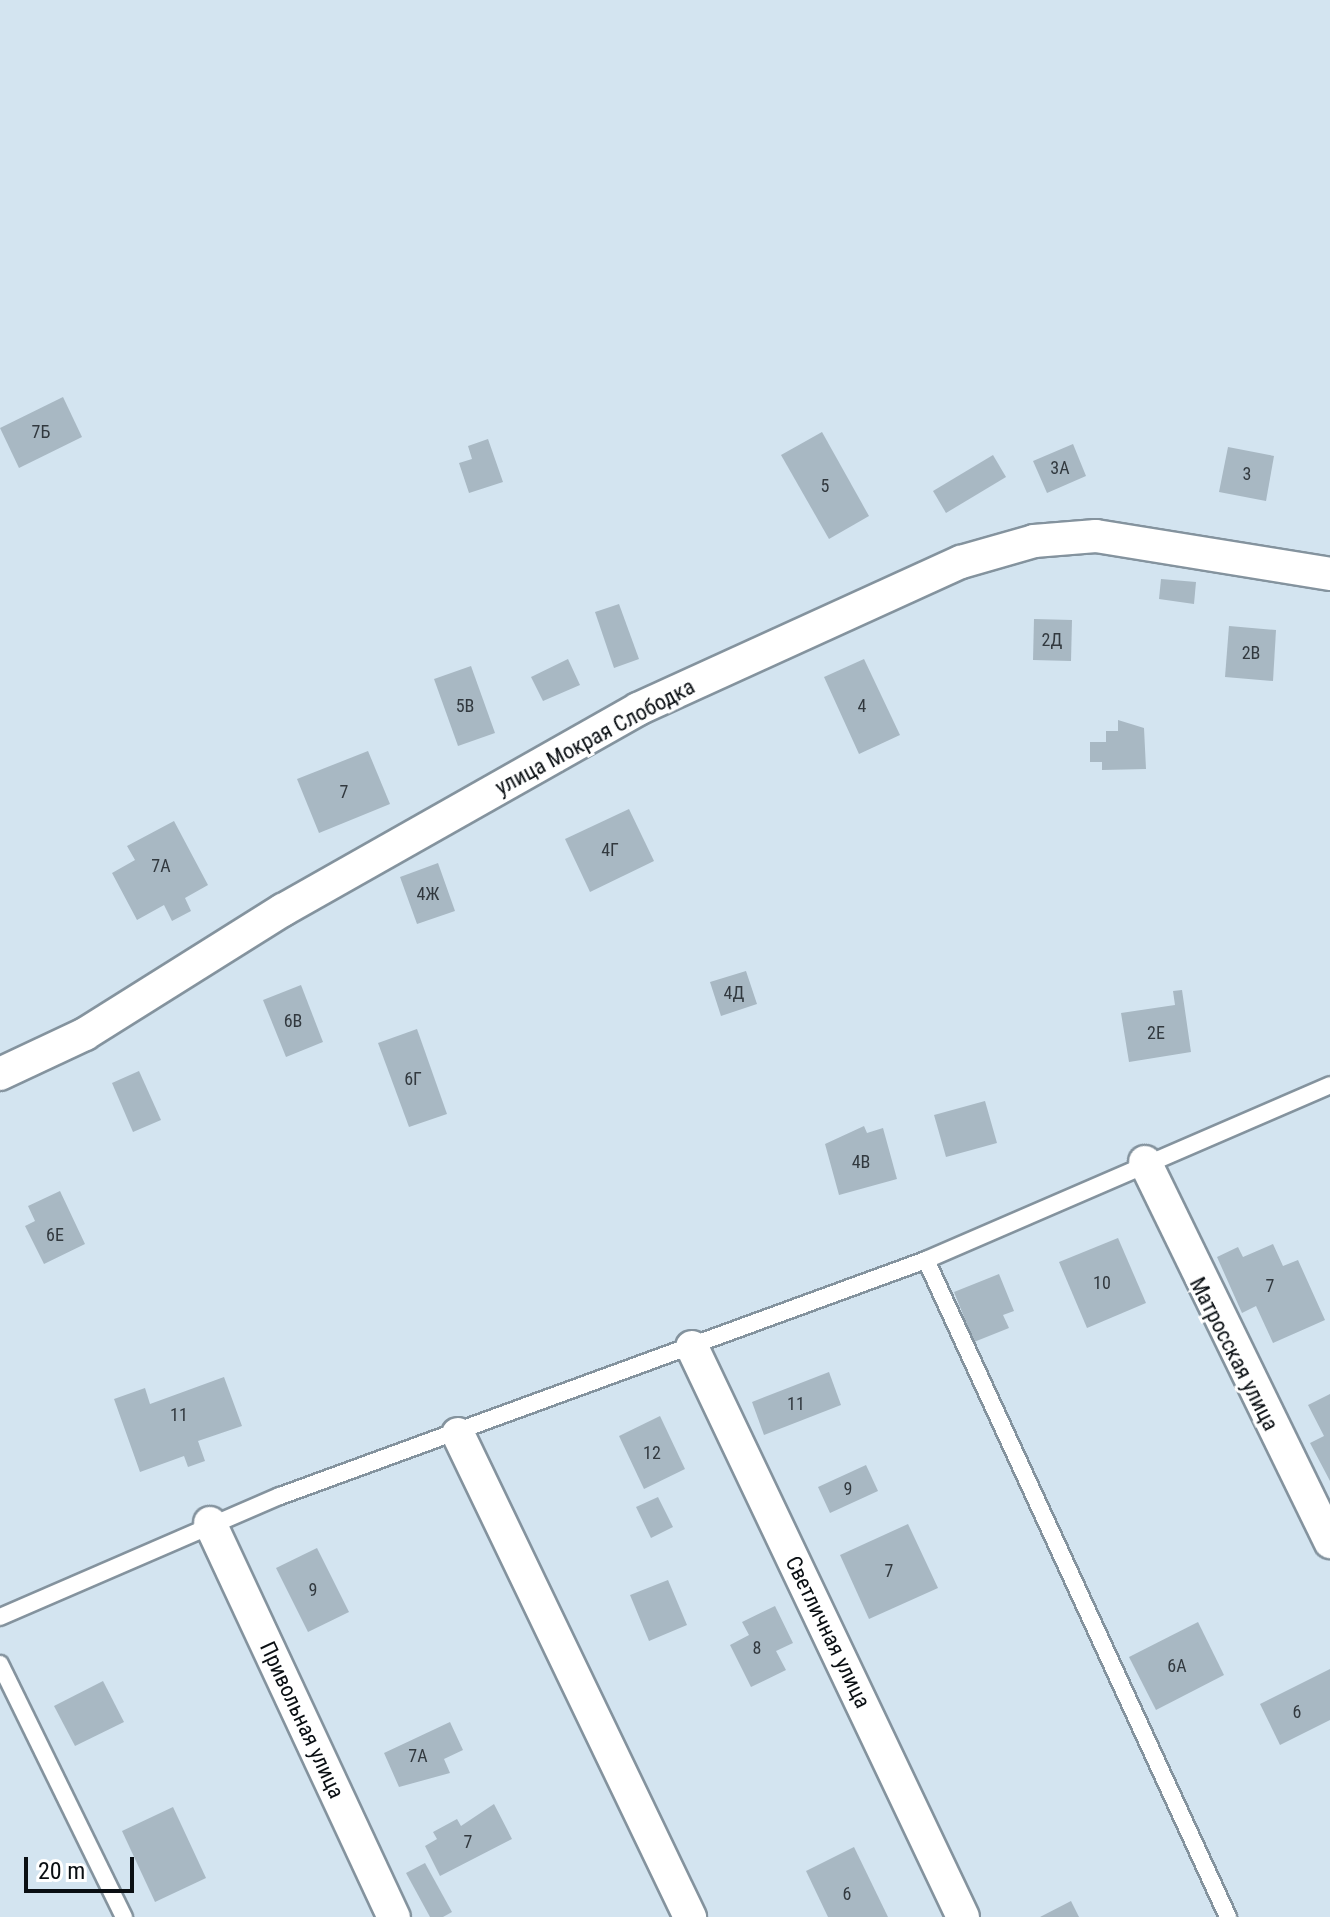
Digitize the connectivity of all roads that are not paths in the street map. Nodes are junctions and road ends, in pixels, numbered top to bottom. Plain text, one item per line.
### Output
1 (1330, 574) edge
2 (0, 1074) edge
3 (1330, 1085) edge
4 (1145, 1162) junction
5 (926, 1260) junction
6 (692, 1347) junction
7 (458, 1434) junction
8 (210, 1523) junction
9 (1330, 1542) edge
10 (0, 1617) edge
11 (0, 1664) edge
12 (124, 1917) edge
13 (394, 1917) edge
14 (690, 1917) edge
15 (963, 1917) edge
16 (1228, 1917) edge

1 - 2 street, улица Мокрая Слободка
3 - 4 lane
4 - 5 lane
4 - 9 street, Матросская улица
5 - 6 lane
5 - 16 lane
6 - 7 lane
6 - 15 street, Светличная улица
7 - 8 lane
7 - 14 street
8 - 10 lane
8 - 13 street, Привольная улица
11 - 12 lane

